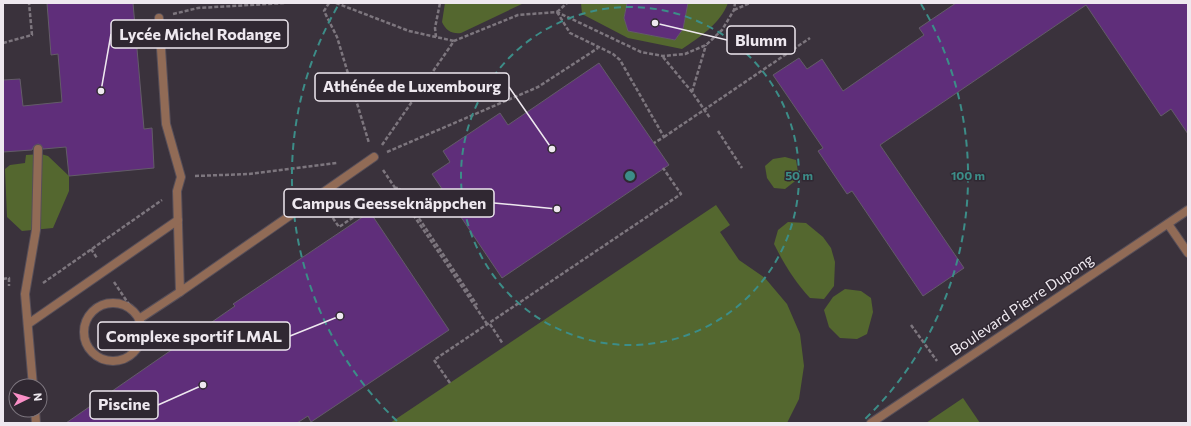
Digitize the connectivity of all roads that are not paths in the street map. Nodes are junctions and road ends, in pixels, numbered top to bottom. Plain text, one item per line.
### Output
1 (159, 18) road end
2 (38, 149) dead end
3 (374, 157) road end
4 (1188, 210) edge
5 (178, 220) junction
6 (1168, 224) junction
7 (1188, 253) edge
8 (180, 292) junction
9 (139, 319) junction
10 (28, 324) junction
11 (32, 378) edge
12 (871, 423) edge

1 - 5 street
2 - 10 street
3 - 8 street
4 - 6 street, Boulevard Pierre Dupong
5 - 8 street
5 - 10 street
6 - 7 street
6 - 12 street, Boulevard Pierre Dupong
8 - 9 street
9 - 9 street
10 - 11 street

